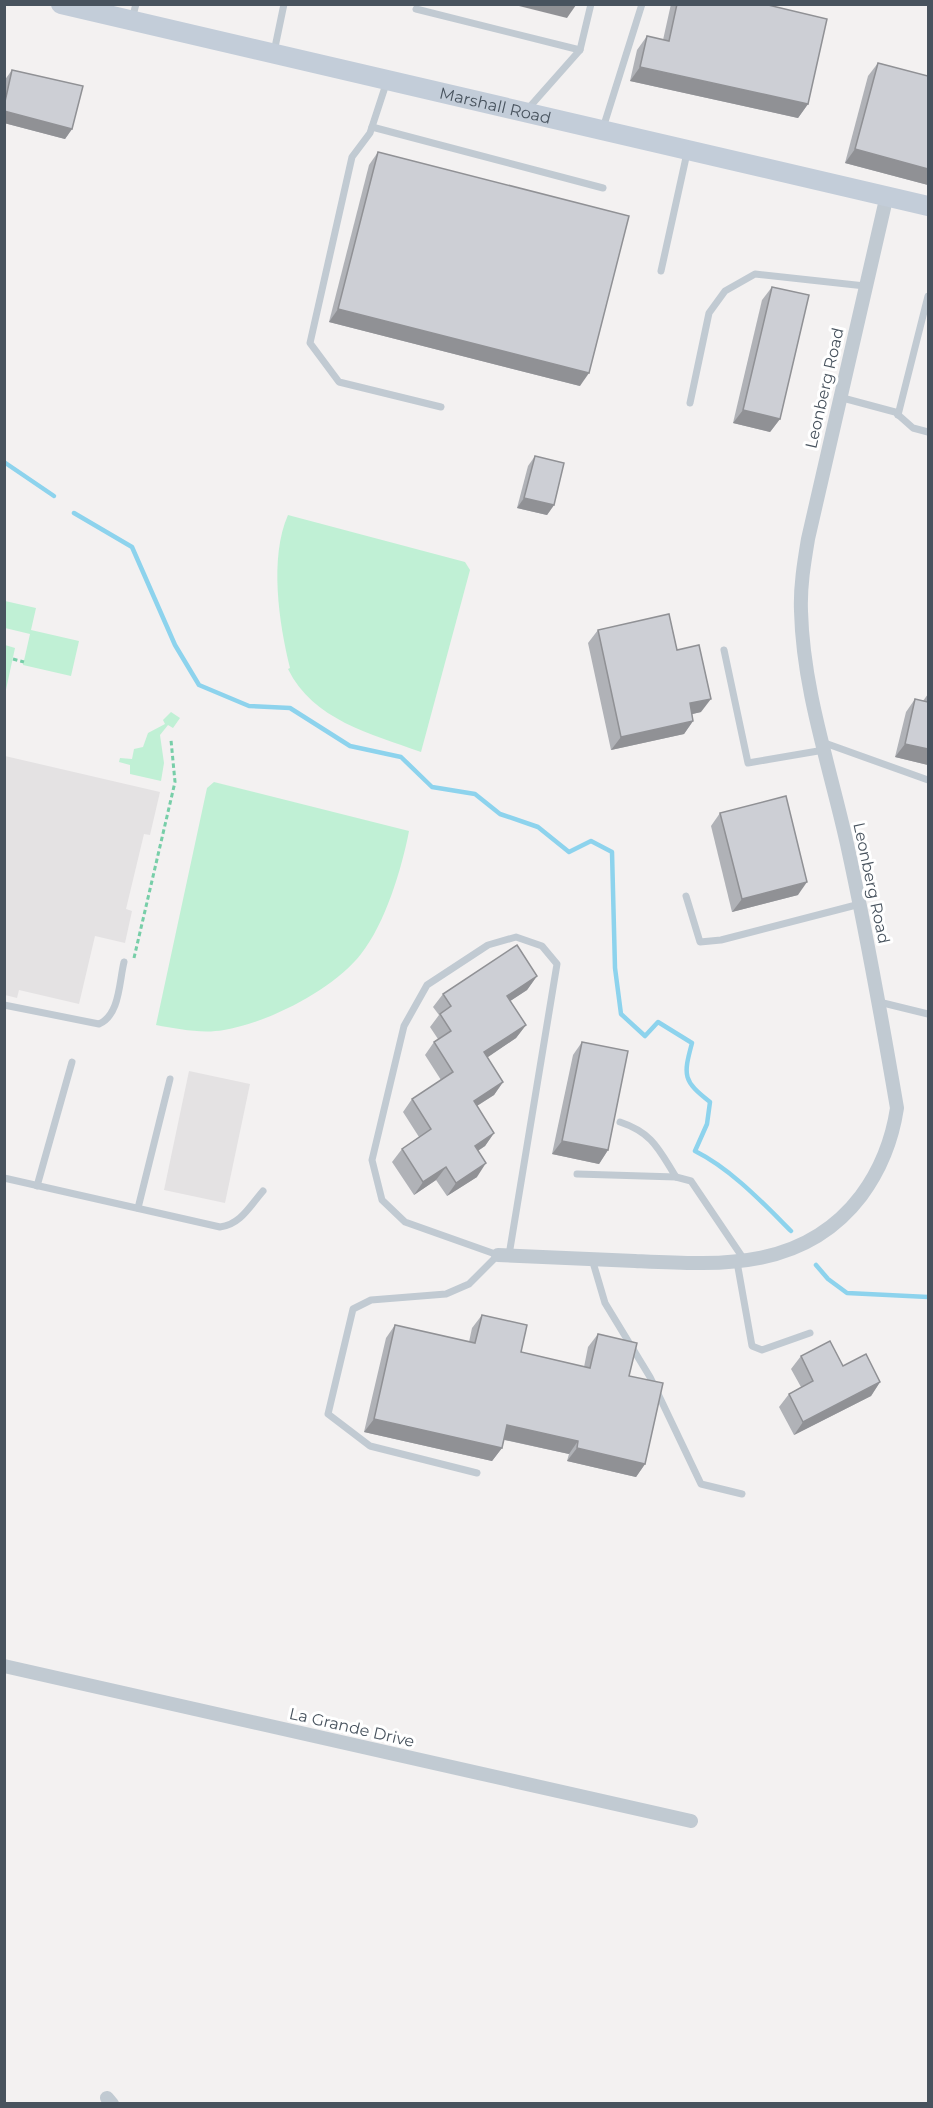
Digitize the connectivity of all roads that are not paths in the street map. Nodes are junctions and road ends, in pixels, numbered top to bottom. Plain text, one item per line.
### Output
1 (61, 4) edge
2 (284, 4) edge
3 (591, 4) edge
4 (642, 4) edge
5 (416, 9) dead end
6 (134, 13) edge
7 (580, 50) junction
8 (274, 54) junction
9 (387, 81) junction
10 (524, 112) junction
11 (372, 127) junction
12 (602, 131) junction
13 (688, 150) junction
14 (603, 188) dead end
15 (886, 195) junction
16 (928, 206) edge
17 (661, 271) dead end
18 (865, 286) junction
19 (928, 296) edge
20 (839, 397) junction
21 (690, 403) dead end
22 (441, 407) dead end
23 (898, 415) junction
24 (928, 432) edge
25 (724, 650) dead end
26 (823, 746) junction
27 (928, 780) edge
28 (686, 896) dead end
29 (860, 904) junction
30 (124, 962) dead end
31 (879, 1002) junction
32 (4, 1005) edge
33 (928, 1014) edge
34 (72, 1062) dead end
35 (170, 1078) dead end
36 (620, 1122) dead end
37 (577, 1174) dead end
38 (676, 1177) junction
39 (4, 1178) edge
40 (37, 1186) junction
41 (262, 1191) dead end
42 (138, 1208) junction
43 (504, 1255) junction
44 (592, 1259) junction
45 (741, 1261) junction
46 (810, 1332) dead end
47 (477, 1473) dead end
48 (742, 1494) dead end
49 (4, 1666) edge
50 (691, 1821) dead end

1 - 6 street, Marshall Road
2 - 8 lane
3 - 7 lane
4 - 12 lane
5 - 7 lane
6 - 8 street, Marshall Road
7 - 10 lane
8 - 9 street, Marshall Road
9 - 10 street, Marshall Road
9 - 11 lane
10 - 12 street, Marshall Road
11 - 14 lane
11 - 22 lane
12 - 13 street, Marshall Road
13 - 15 street, Marshall Road
13 - 17 lane
15 - 16 street, Marshall Road
15 - 18 street, Leonberg Road
18 - 20 street, Leonberg Road
18 - 21 lane
19 - 23 lane
20 - 23 lane
20 - 26 street, Leonberg Road
23 - 24 lane
25 - 26 lane
26 - 27 lane
26 - 29 street, Leonberg Road
28 - 29 lane
29 - 31 street, Leonberg Road
30 - 32 lane
31 - 33 lane
31 - 45 street, Leonberg Road
34 - 40 lane
35 - 42 lane
36 - 38 lane
37 - 38 lane
38 - 45 lane
39 - 40 lane
40 - 42 lane
41 - 42 lane
43 - 43 lane
43 - 44 street, Leonberg Road
43 - 47 lane
44 - 45 street, Leonberg Road
44 - 48 lane
45 - 46 lane
49 - 50 street, La Grande Drive

